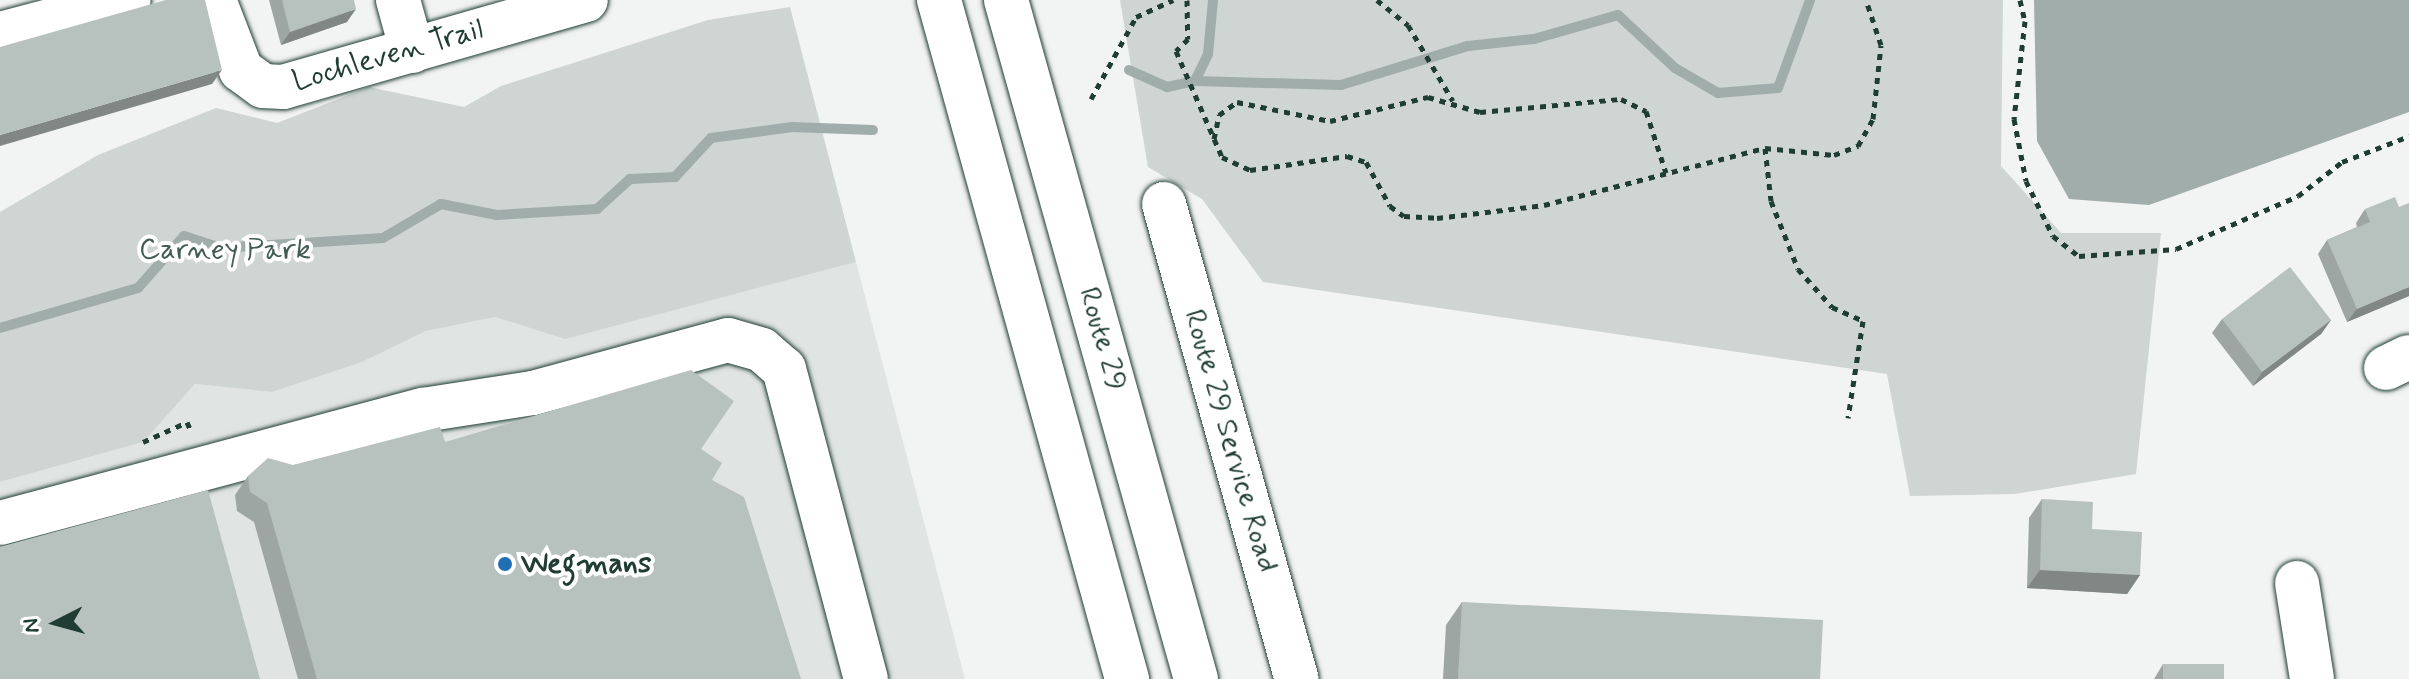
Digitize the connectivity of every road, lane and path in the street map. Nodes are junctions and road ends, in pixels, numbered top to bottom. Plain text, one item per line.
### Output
1 (129, 0) edge
2 (214, 0) edge
3 (398, 0) edge
4 (586, 0) edge
5 (939, 0) edge
6 (1006, 0) edge
7 (1173, 0) edge
8 (1187, 0) edge
9 (1377, 0) edge
10 (1866, 0) edge
11 (2020, 0) edge
12 (0, 34) edge
13 (412, 51) junction
14 (1091, 99) dead end
15 (1453, 102) junction
16 (2409, 136) edge
17 (1214, 140) junction
18 (1765, 148) junction
19 (1666, 173) junction
20 (1164, 204) dead end
21 (1848, 418) dead end
22 (0, 523) edge
23 (2297, 583) dead end
24 (866, 679) edge
25 (1127, 679) edge
26 (1196, 679) edge
27 (1297, 679) edge
28 (2312, 679) edge

1 - 12 main road
2 - 13 main road, Lochleven Trail
3 - 13 main road
4 - 13 main road, Lochleven Trail
5 - 25 main road
6 - 26 main road, Route 29
7 - 14 path
8 - 17 path
9 - 15 path
10 - 18 path
11 - 16 path
15 - 17 path
15 - 19 path
17 - 19 path
18 - 19 path
18 - 21 path
20 - 27 main road, Route 29 Service Road
22 - 24 main road
23 - 28 main road

